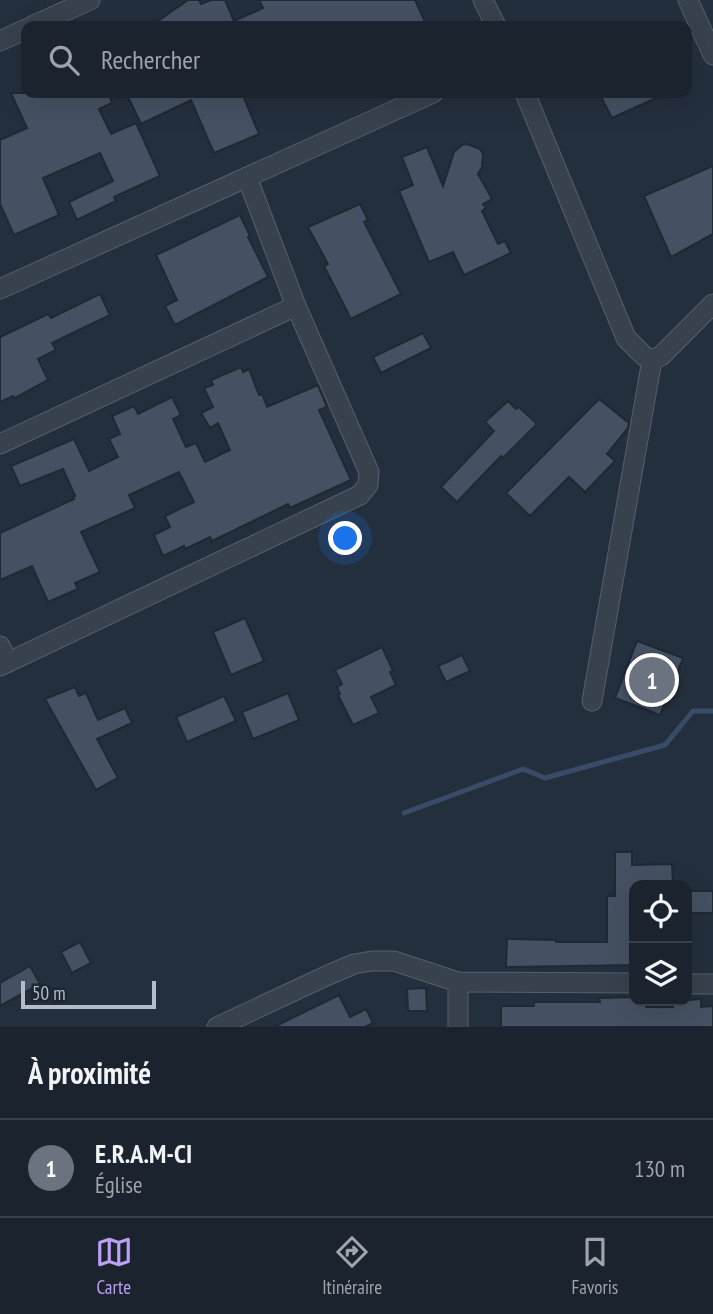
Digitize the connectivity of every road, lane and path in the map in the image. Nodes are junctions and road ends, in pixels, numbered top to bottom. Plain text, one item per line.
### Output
1 (90, 0) edge
2 (483, 0) edge
3 (688, 0) edge
4 (43, 21) edge
5 (494, 21) edge
6 (21, 31) edge
7 (0, 41) edge
8 (713, 55) edge
9 (422, 98) edge
10 (527, 98) edge
11 (247, 177) junction
12 (0, 289) edge
13 (713, 304) edge
14 (296, 306) junction
15 (652, 360) junction
16 (0, 444) edge
17 (3, 658) edge
18 (592, 701) dead end
19 (458, 982) junction
20 (629, 983) edge
21 (692, 984) edge
22 (713, 984) edge
23 (218, 1027) edge
24 (458, 1027) edge

1 - 4 street
2 - 5 street
3 - 8 street
6 - 7 street
9 - 11 street
10 - 15 street
11 - 12 street
11 - 14 street
13 - 15 street
14 - 16 street
14 - 17 street
15 - 18 street
19 - 20 street
19 - 23 street
19 - 24 street
21 - 22 street

